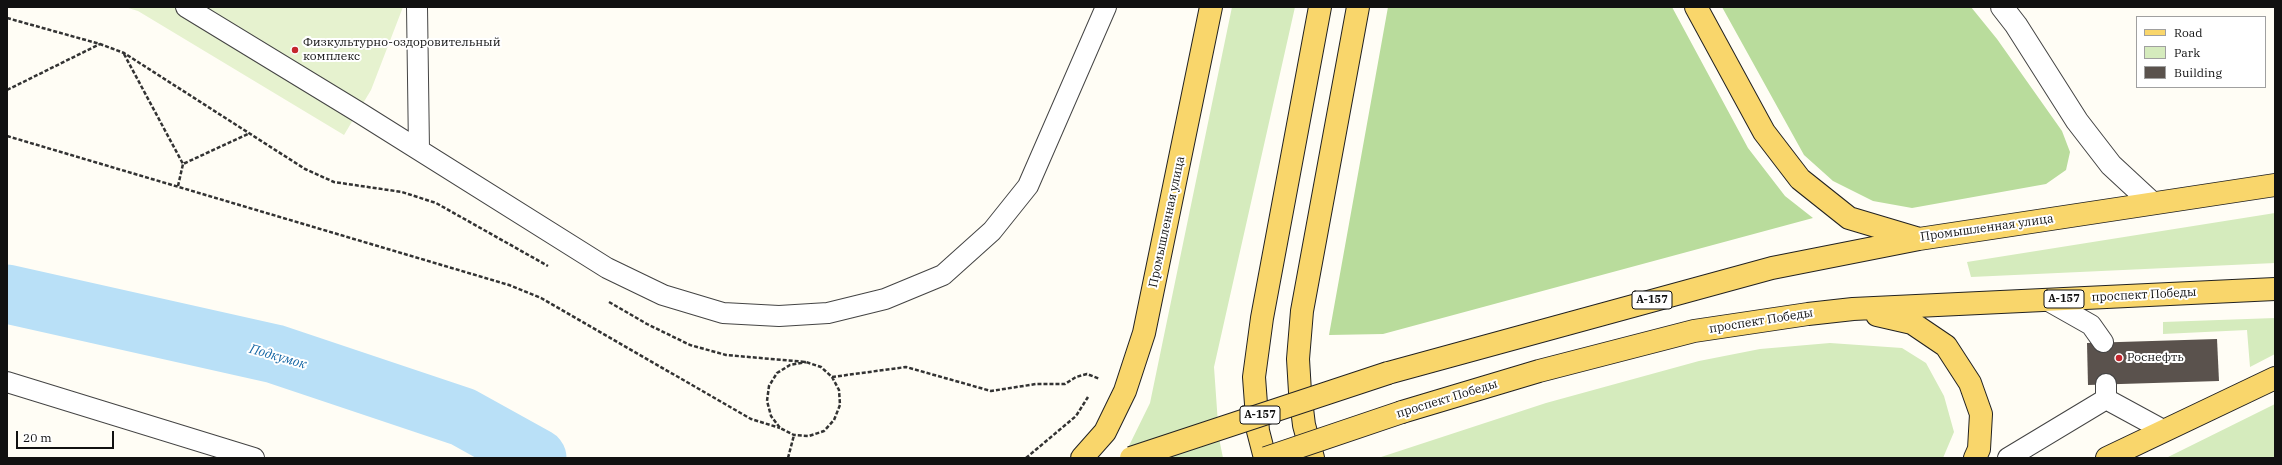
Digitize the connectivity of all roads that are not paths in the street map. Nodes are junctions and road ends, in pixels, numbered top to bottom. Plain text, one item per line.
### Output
1 (186, 7) edge
2 (417, 7) edge
3 (1106, 7) edge
4 (1211, 7) edge
5 (1320, 7) edge
6 (1358, 7) edge
7 (1696, 7) edge
8 (2002, 7) edge
9 (419, 150) junction
10 (2275, 185) edge
11 (2152, 203) junction
12 (1919, 239) junction
13 (2275, 289) edge
14 (2045, 299) junction
15 (1853, 309) junction
16 (2103, 342) dead end
17 (2275, 378) edge
18 (7, 382) edge
19 (2162, 430) junction
20 (254, 458) edge
21 (1082, 458) edge
22 (1131, 458) edge
23 (1265, 458) edge
24 (1313, 458) edge
25 (1975, 458) edge
26 (2008, 458) edge
27 (2107, 458) edge

1 - 9 lane
2 - 9 lane
3 - 9 lane
4 - 21 main road, Промышленная улица
5 - 23 main road
6 - 24 main road
7 - 12 main road, Промышленная улица
8 - 11 street
10 - 11 main road, Промышленная улица / А-157
11 - 12 main road, Промышленная улица / А-157
12 - 22 main road, А-157, bridge
13 - 14 main road, проспект Победы / А-157
14 - 15 main road, проспект Победы / А-157
14 - 16 lane
15 - 23 main road, проспект Победы / А-157, bridge
15 - 25 main road
17 - 19 main road
18 - 20 lane
19 - 26 lane
19 - 27 main road

